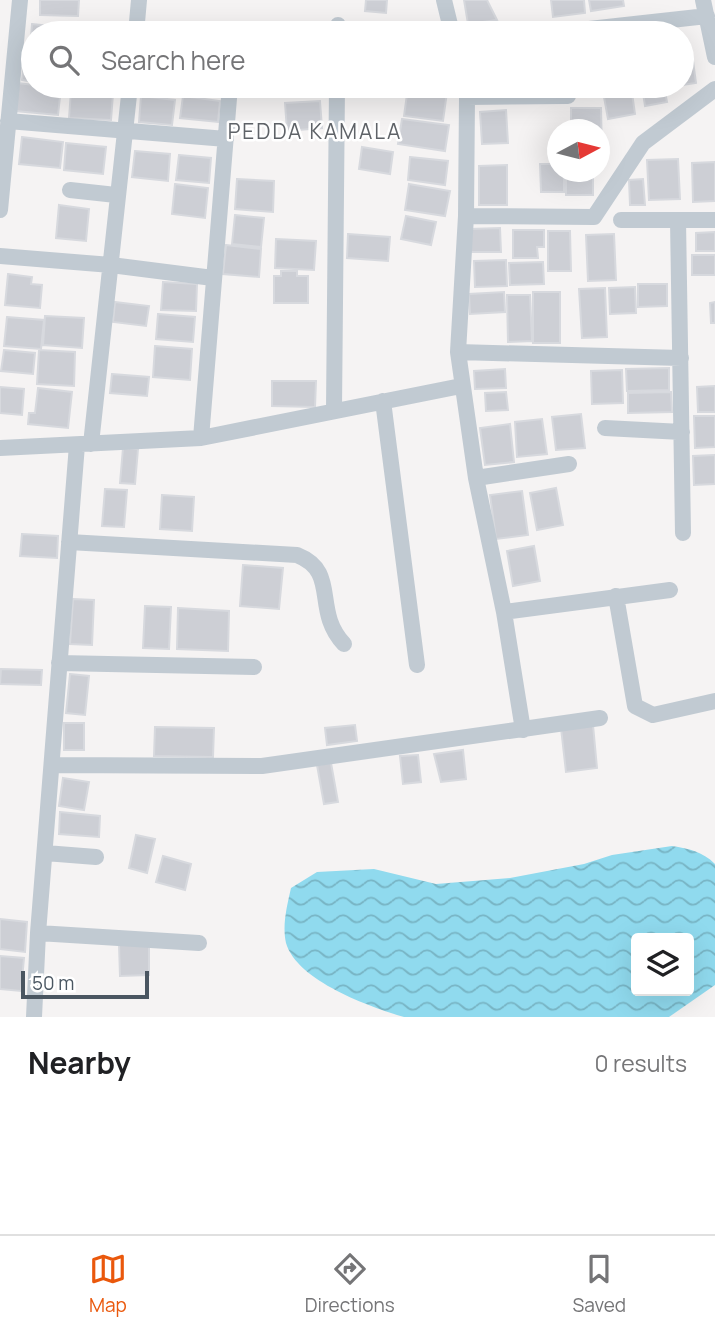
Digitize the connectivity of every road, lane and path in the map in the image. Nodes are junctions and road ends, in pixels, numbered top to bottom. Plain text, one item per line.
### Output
1 (20, 0) edge
2 (139, 0) edge
3 (444, 0) edge
4 (705, 8) edge
5 (137, 21) edge
6 (449, 21) edge
7 (628, 21) edge
8 (715, 57) edge
9 (715, 89) edge
10 (129, 98) edge
11 (229, 98) edge
12 (337, 98) edge
13 (466, 98) edge
14 (8, 121) junction
15 (125, 130) junction
16 (226, 139) junction
17 (70, 190) dead end
18 (116, 195) junction
19 (0, 210) edge
20 (466, 216) junction
21 (621, 220) dead end
22 (678, 220) junction
23 (715, 220) edge
24 (0, 256) edge
25 (111, 265) junction
26 (214, 278) junction
27 (458, 352) junction
28 (681, 358) junction
29 (461, 386) junction
30 (383, 401) junction
31 (334, 410) junction
32 (605, 428) dead end
33 (682, 432) junction
34 (201, 438) junction
35 (84, 444) junction
36 (0, 448) edge
37 (569, 464) dead end
38 (477, 478) junction
39 (682, 533) dead end
40 (69, 542) junction
41 (670, 590) dead end
42 (616, 596) junction
43 (504, 612) junction
44 (344, 644) dead end
45 (60, 663) junction
46 (417, 665) dead end
47 (254, 667) dead end
48 (715, 701) edge
49 (600, 718) dead end
50 (523, 730) junction
51 (53, 765) junction
52 (45, 853) junction
53 (96, 857) dead end
54 (38, 933) junction
55 (199, 943) dead end
56 (34, 1017) edge

1 - 14 street
2 - 5 street
3 - 6 street
4 - 7 street
4 - 8 street
9 - 20 street
10 - 15 street
11 - 16 street
12 - 31 street
13 - 20 street
14 - 15 street
14 - 19 street
15 - 16 street
15 - 18 street
16 - 26 street
17 - 18 street
18 - 25 street
20 - 27 street
21 - 22 street
22 - 23 street
22 - 28 street
24 - 25 street
25 - 26 street
25 - 35 street
26 - 34 street
27 - 28 street
27 - 29 street
28 - 33 street
29 - 30 street
29 - 38 street
30 - 31 street
30 - 46 street
31 - 34 street
32 - 33 street
33 - 39 street
34 - 35 street
35 - 36 street
35 - 40 street
37 - 38 street
38 - 43 street
40 - 44 street
40 - 45 street
41 - 42 street
42 - 43 street
42 - 48 street
43 - 50 street
45 - 47 street
45 - 51 street
49 - 50 street
50 - 51 street
51 - 52 street
52 - 53 street
52 - 54 street
54 - 55 street
54 - 56 street

